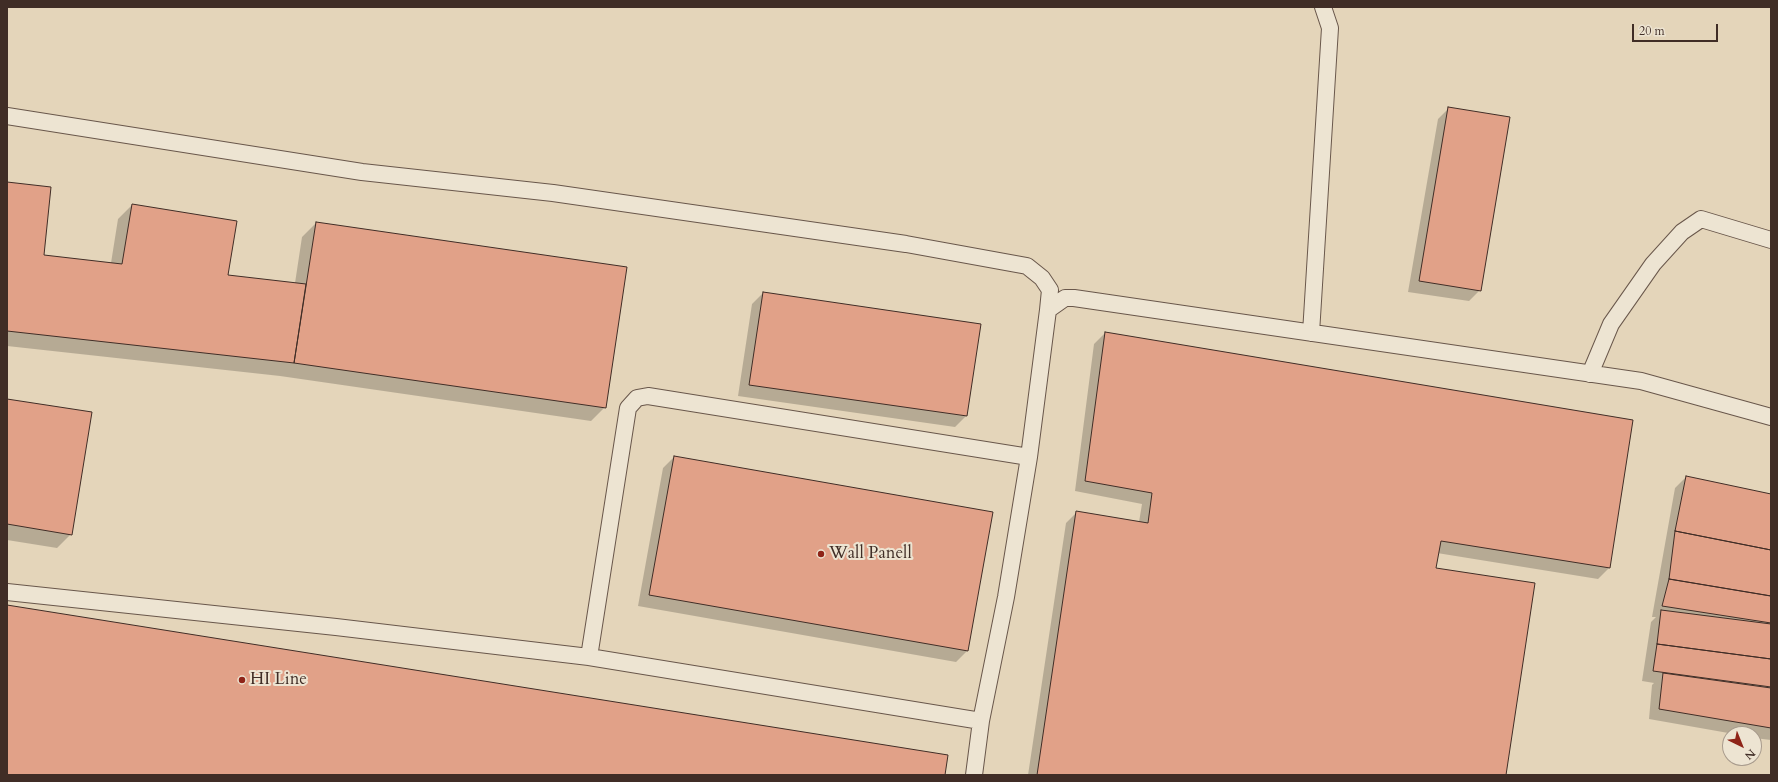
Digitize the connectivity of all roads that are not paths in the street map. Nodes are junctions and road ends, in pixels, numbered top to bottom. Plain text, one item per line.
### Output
1 (1323, 7) edge
2 (7, 116) edge
3 (1771, 240) edge
4 (1048, 310) junction
5 (1311, 332) junction
6 (1590, 374) junction
7 (1771, 417) edge
8 (1029, 457) junction
9 (7, 592) edge
10 (589, 657) junction
11 (981, 721) junction
12 (974, 775) edge

1 - 5 lane
2 - 4 lane
3 - 6 lane
4 - 5 lane
4 - 8 lane
5 - 6 lane
6 - 7 lane
8 - 10 lane
8 - 11 lane
9 - 10 lane
10 - 11 lane
11 - 12 lane

